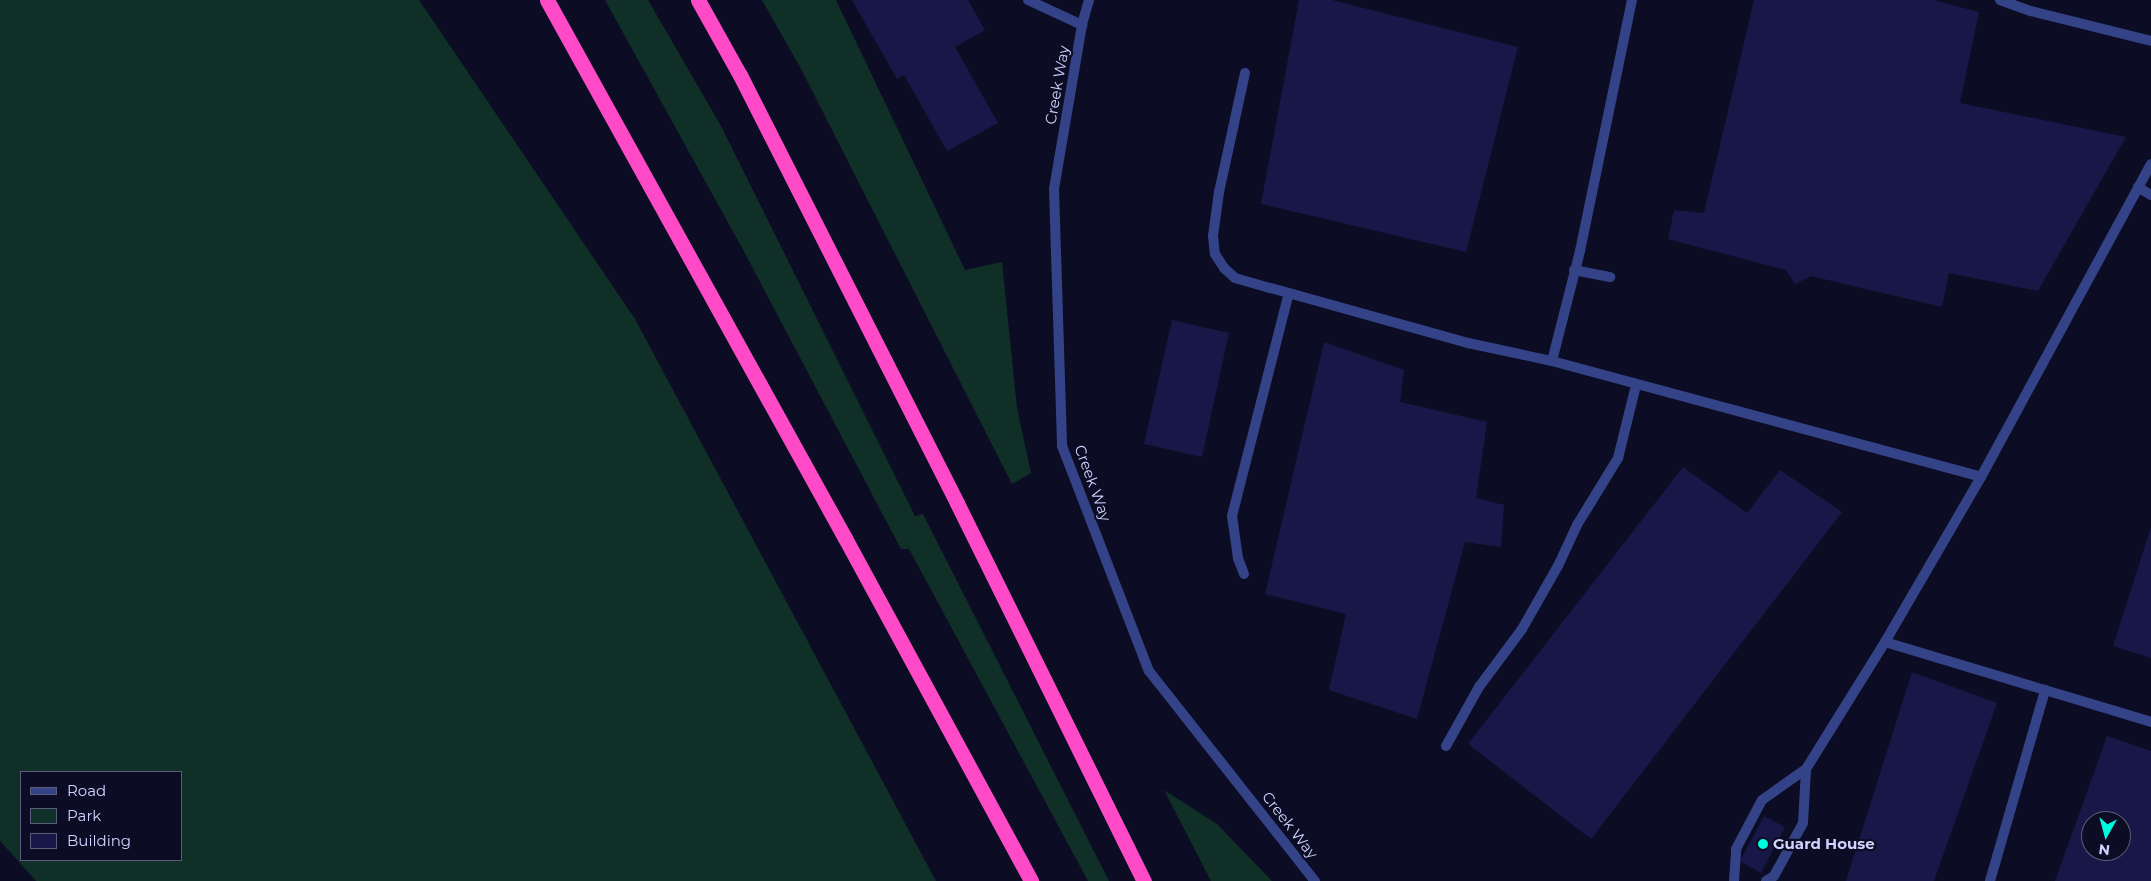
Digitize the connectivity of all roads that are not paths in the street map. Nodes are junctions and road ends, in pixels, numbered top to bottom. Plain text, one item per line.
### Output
1 (547, 0) edge
2 (698, 0) edge
3 (1028, 0) edge
4 (1089, 0) edge
5 (1632, 0) edge
6 (2000, 0) edge
7 (1082, 25) junction
8 (2151, 41) edge
9 (1245, 73) dead end
10 (2151, 164) edge
11 (2138, 187) junction
12 (2151, 194) edge
13 (1574, 270) junction
14 (1610, 277) dead end
15 (1289, 292) junction
16 (1552, 362) junction
17 (1636, 385) junction
18 (1981, 477) junction
19 (1244, 574) dead end
20 (1885, 642) junction
21 (2045, 690) junction
22 (2151, 722) edge
23 (1446, 746) dead end
24 (1806, 769) junction
25 (1031, 881) edge
26 (1144, 881) edge
27 (1315, 881) edge
28 (1734, 881) edge
29 (1766, 881) edge
30 (1990, 881) edge

1 - 25 highway
2 - 26 highway
3 - 7 street
4 - 7 street, Creek Way
5 - 13 street
6 - 8 street
7 - 27 street, Creek Way
9 - 15 street
10 - 11 street
11 - 12 street
11 - 18 street
13 - 14 street
13 - 16 street
15 - 16 street
15 - 19 street
16 - 17 street
17 - 18 street
17 - 23 street
18 - 20 street
20 - 21 street
20 - 24 street
21 - 22 street
21 - 30 street
24 - 28 street
24 - 29 street

